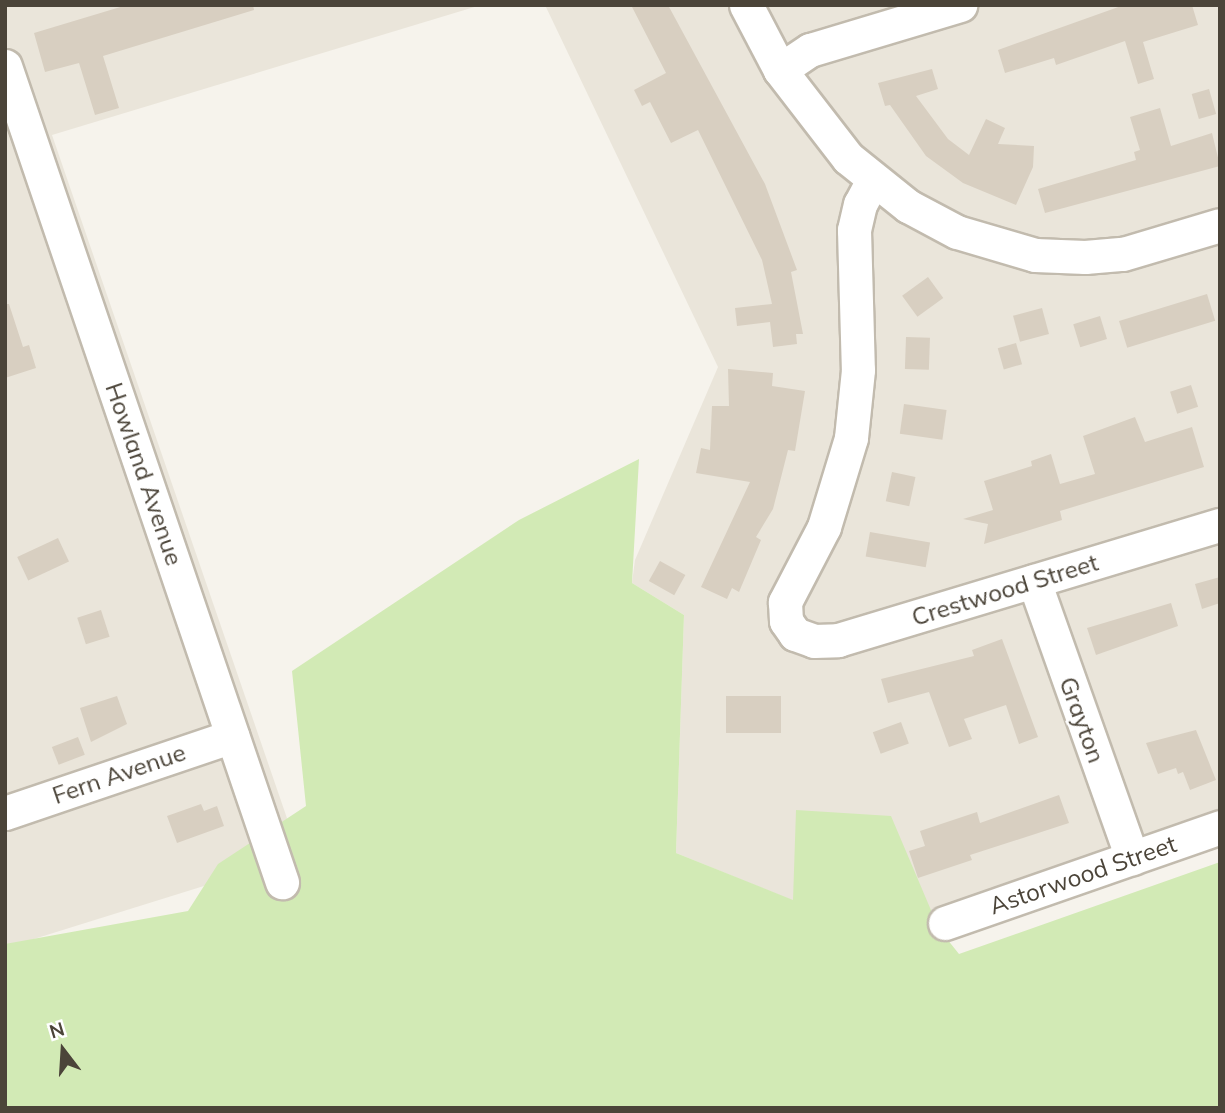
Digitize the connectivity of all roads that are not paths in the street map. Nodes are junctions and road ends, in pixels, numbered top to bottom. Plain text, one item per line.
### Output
1 (746, 5) edge
2 (960, 5) edge
3 (780, 70) junction
4 (6, 71) edge
5 (873, 180) junction
6 (1220, 225) edge
7 (1220, 526) edge
8 (1034, 581) junction
9 (232, 736) junction
10 (5, 813) edge
11 (1220, 827) edge
12 (1132, 858) junction
13 (282, 882) dead end
14 (946, 923) dead end

1 - 3 street
2 - 3 street
3 - 5 street
4 - 9 street, Howland Avenue
5 - 6 street
5 - 8 street, Crestwood Street
7 - 8 street, Crestwood Street
8 - 12 street, Grayton
9 - 10 street, Fern Avenue
9 - 13 street, Howland Avenue
11 - 12 street, Astorwood Street
12 - 14 street, Astorwood Street

